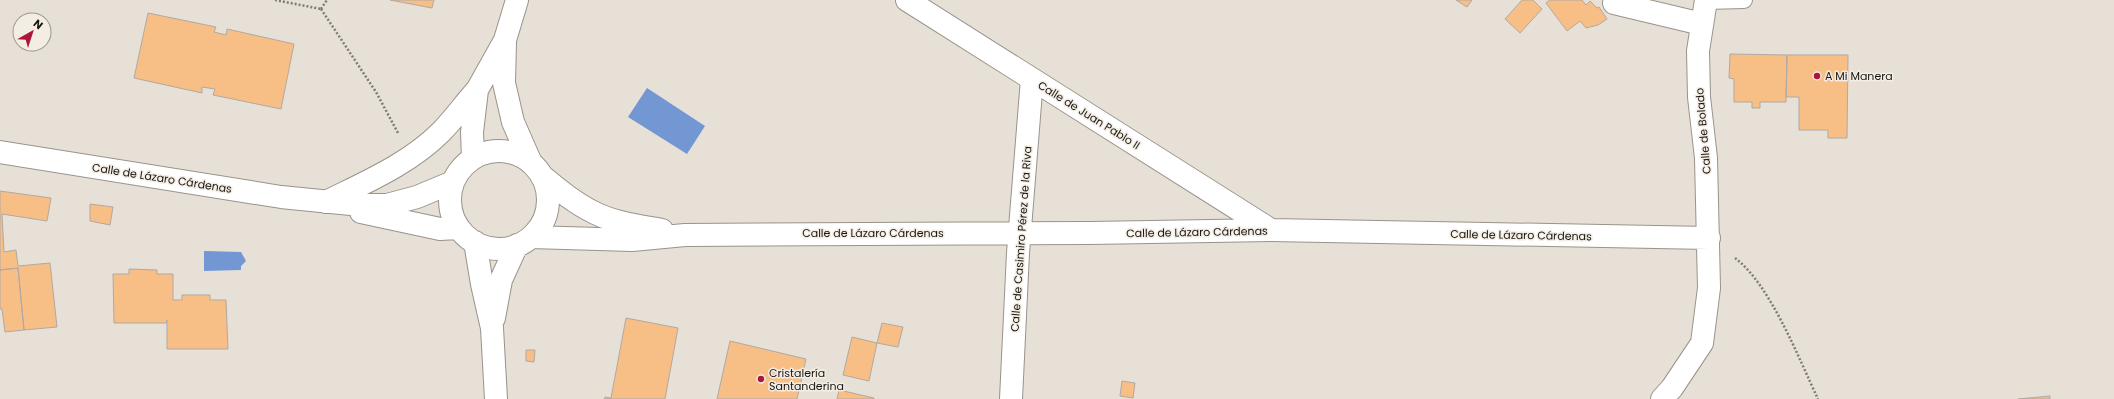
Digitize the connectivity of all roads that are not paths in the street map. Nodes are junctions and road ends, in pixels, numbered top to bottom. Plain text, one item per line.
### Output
1 (517, 0) edge
2 (907, 0) edge
3 (1744, 0) edge
4 (1706, 1) edge
5 (1614, 4) dead end
6 (1702, 24) junction
7 (505, 40) junction
8 (1032, 79) junction
9 (478, 90) junction
10 (0, 152) edge
11 (472, 158) junction
12 (536, 170) junction
13 (453, 182) junction
14 (325, 202) junction
15 (458, 228) junction
16 (1271, 230) junction
17 (1020, 233) junction
18 (684, 235) junction
19 (1709, 238) junction
20 (524, 241) junction
21 (475, 242) junction
22 (492, 328) junction
23 (496, 399) edge
24 (1011, 399) edge
25 (1662, 399) edge

1 - 7 street
2 - 8 street, Calle de Juan Pablo II
3 - 4 lane
4 - 6 street, Calle de Bolado
5 - 6 street
6 - 19 street, Calle de Bolado
7 - 9 street
7 - 12 street
8 - 16 street, Calle de Juan Pablo II
8 - 17 street, Calle de Casimiro Pérez de la Riva
9 - 11 street
9 - 14 street
10 - 14 street, Calle de Lázaro Cárdenas
11 - 12 street
11 - 13 street
12 - 18 street, Calle de Lázaro Cárdenas
12 - 20 street
13 - 14 street, Calle de Lázaro Cárdenas
13 - 15 street
14 - 15 street, Calle de Lázaro Cárdenas
15 - 21 street
16 - 17 street, Calle de Lázaro Cárdenas
16 - 19 street, Calle de Lázaro Cárdenas
17 - 18 street, Calle de Lázaro Cárdenas
17 - 24 street, Calle de Casimiro Pérez de la Riva
18 - 20 street, Calle de Lázaro Cárdenas
19 - 25 street, Calle de Bolado
20 - 21 street
20 - 22 street
21 - 22 street
22 - 23 street

